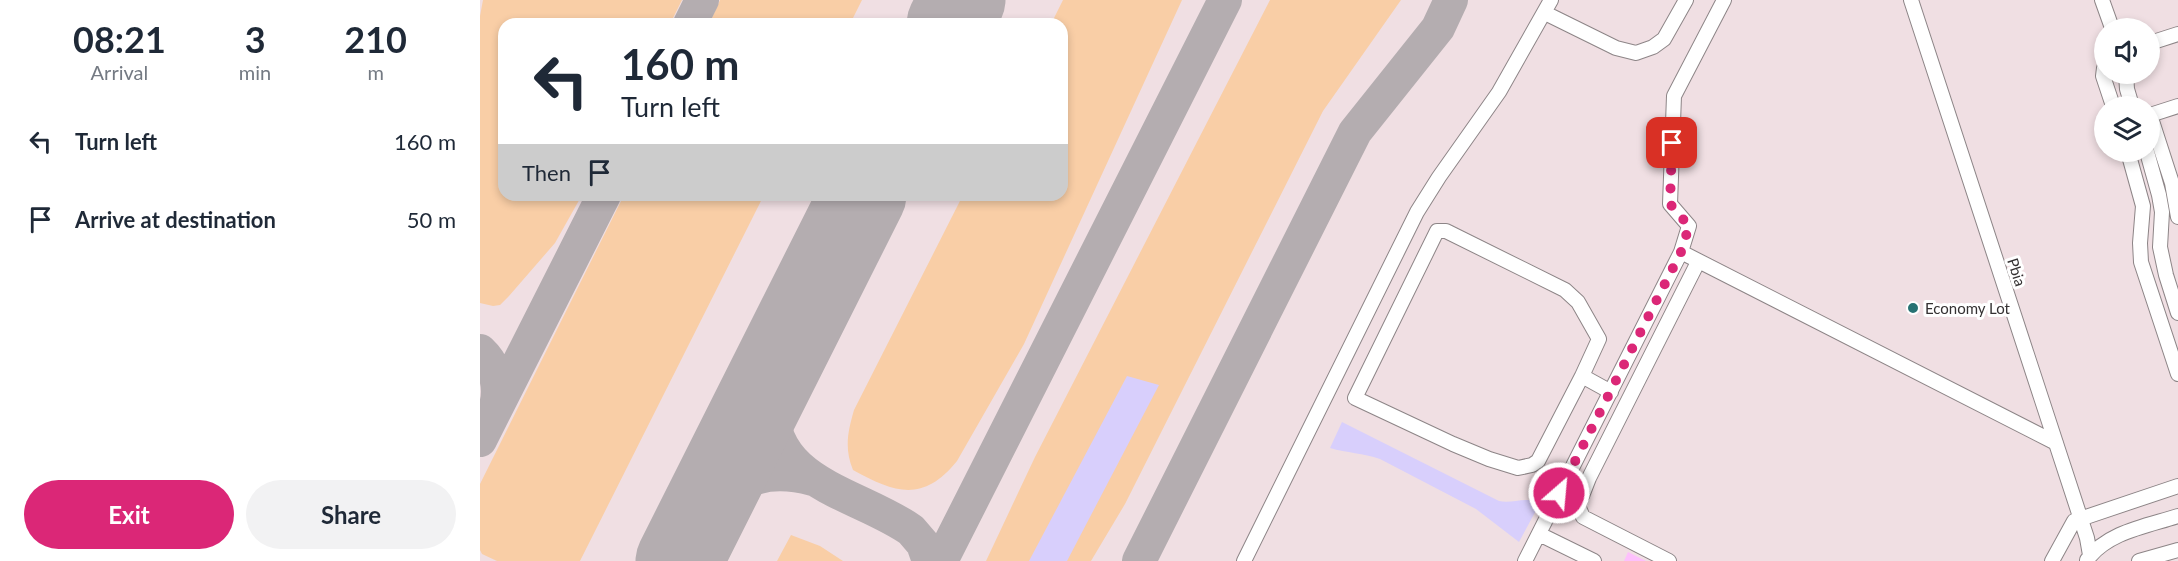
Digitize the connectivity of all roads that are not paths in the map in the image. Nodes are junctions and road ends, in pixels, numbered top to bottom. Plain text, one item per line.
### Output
1 (1551, 0) edge
2 (1686, 0) edge
3 (1724, 0) edge
4 (1911, 0) edge
5 (2102, 0) edge
6 (1545, 13) junction
7 (2108, 18) edge
8 (2178, 34) edge
9 (2160, 40) edge
10 (2178, 106) edge
11 (2131, 162) edge
12 (2151, 162) edge
13 (2178, 217) edge
14 (1681, 252) junction
15 (1698, 262) junction
16 (2171, 266) edge
17 (2178, 313) edge
18 (2178, 374) edge
19 (1582, 376) junction
20 (1611, 392) junction
21 (2056, 443) junction
22 (2178, 486) edge
23 (2178, 516) edge
24 (2080, 518) junction
25 (1539, 534) junction
26 (2178, 550) edge
27 (2088, 558) edge
28 (1244, 561) edge
29 (1525, 561) edge
30 (1594, 561) edge
31 (1669, 561) edge
32 (2052, 561) edge
33 (2139, 561) edge

1 - 6 lane
2 - 6 lane
3 - 14 lane
4 - 21 lane, Pbia
5 - 7 lane
6 - 28 lane
8 - 9 lane
10 - 13 lane
11 - 18 lane
12 - 16 lane
14 - 15 lane
14 - 20 lane
15 - 21 lane
15 - 31 lane
16 - 17 lane
19 - 19 lane
19 - 20 lane
20 - 25 lane
21 - 24 lane, Pbia
22 - 24 lane
23 - 27 lane
24 - 27 lane, Pbia
24 - 32 lane
25 - 29 lane
25 - 30 lane
26 - 33 lane

